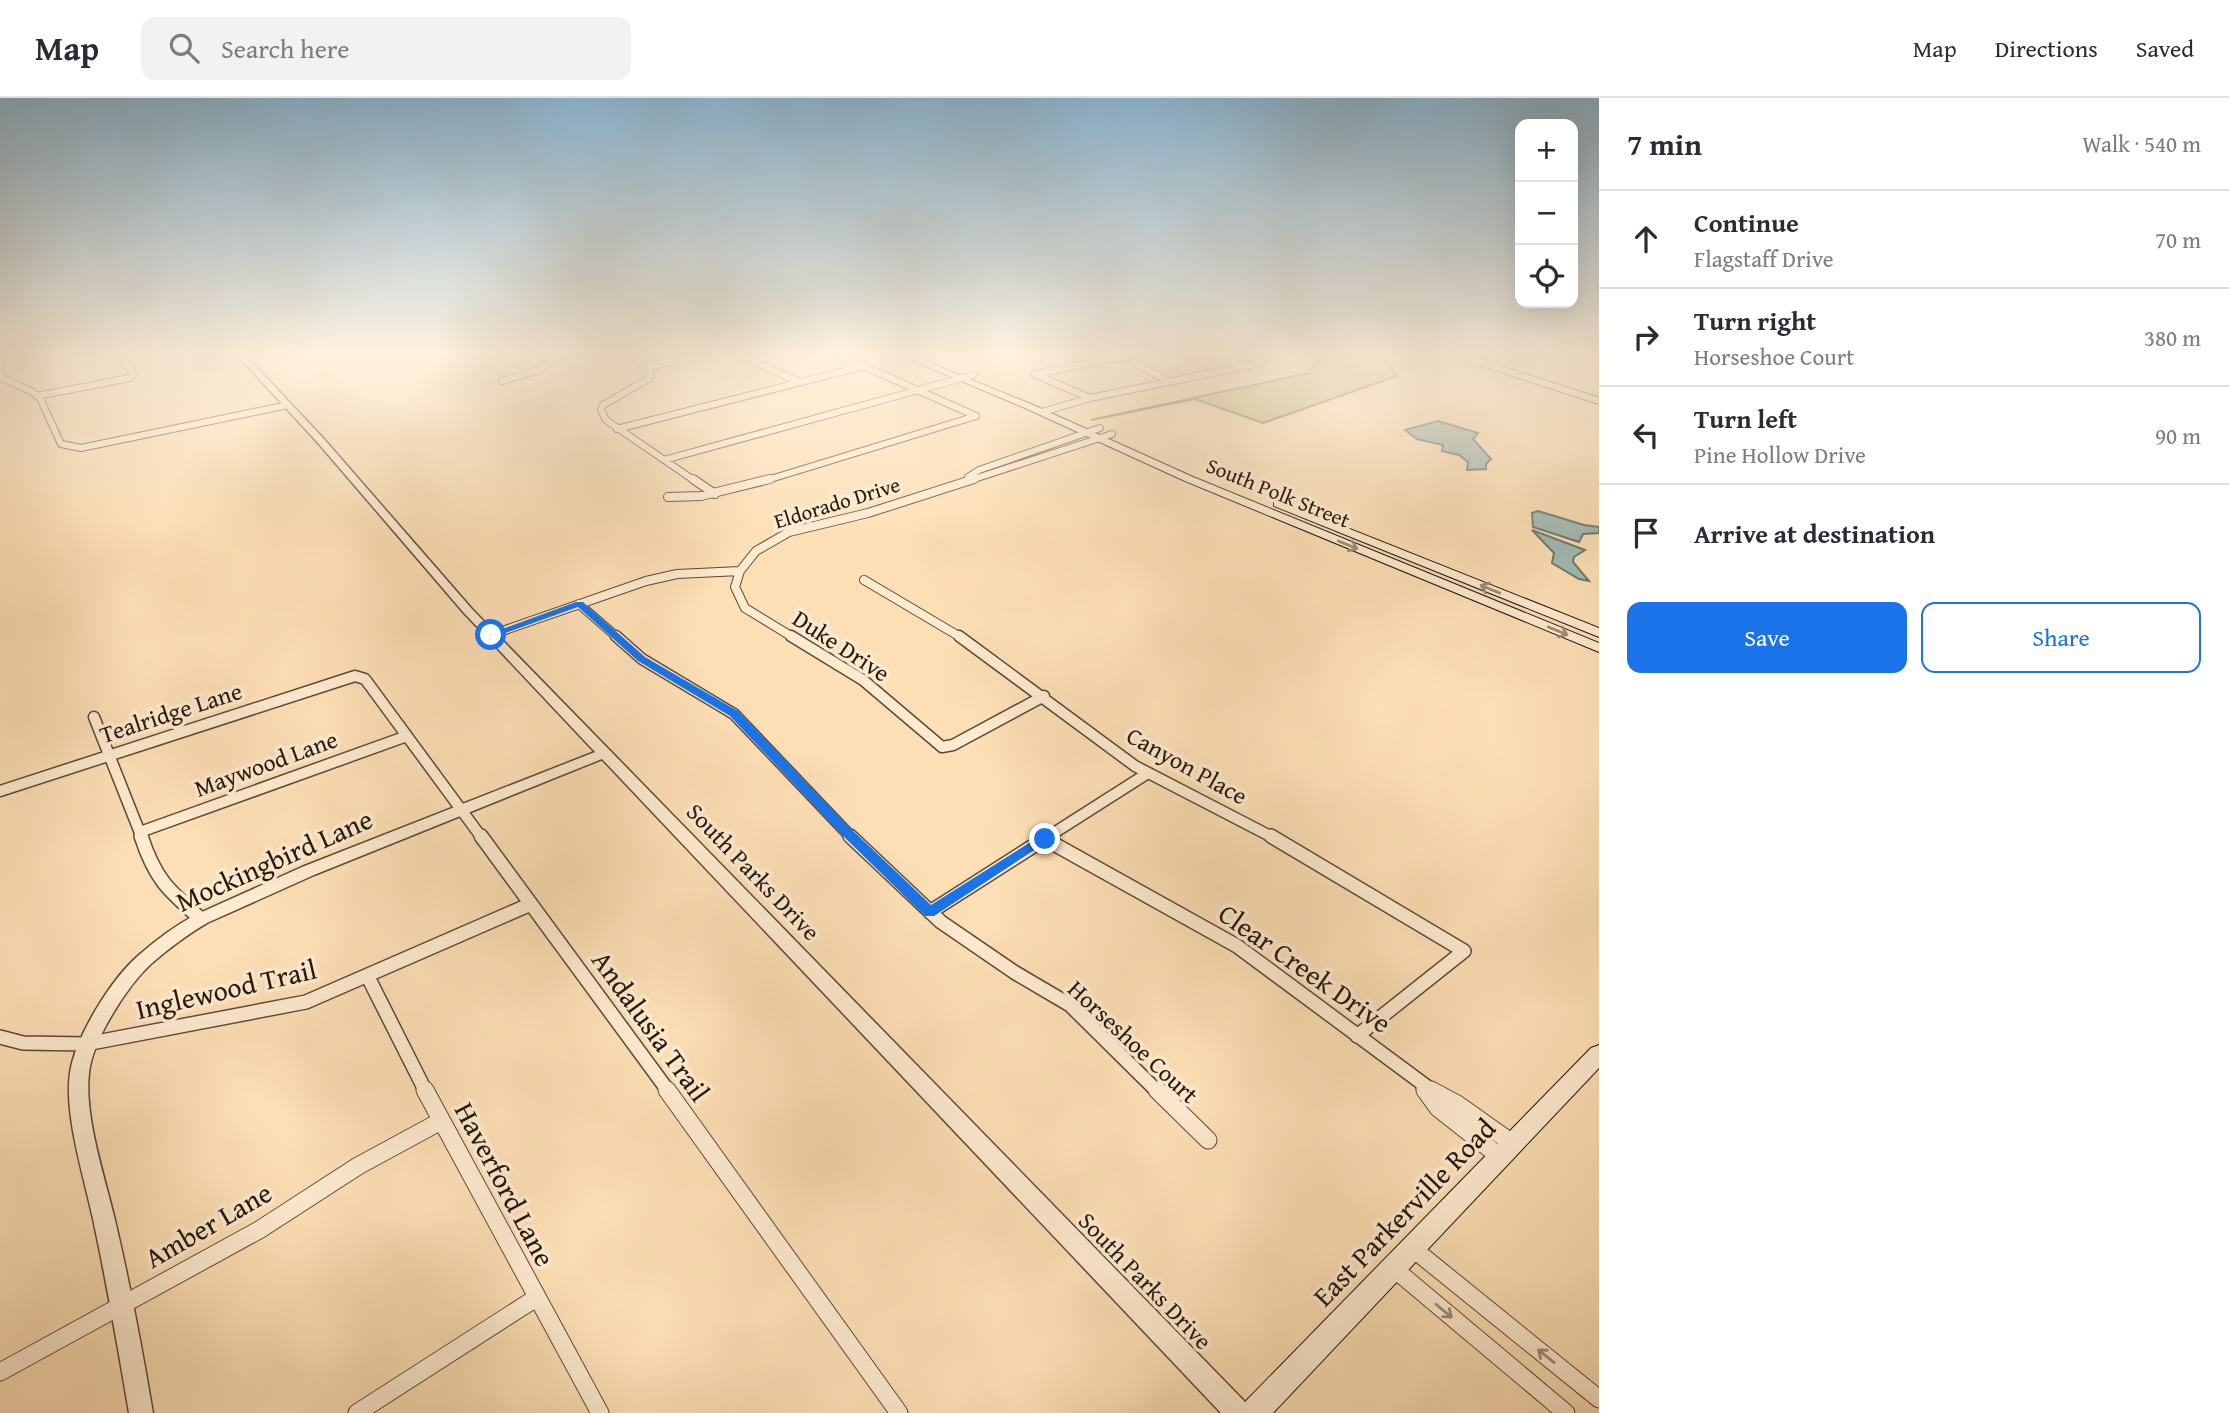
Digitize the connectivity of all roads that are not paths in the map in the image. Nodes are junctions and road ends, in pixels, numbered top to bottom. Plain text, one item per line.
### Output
1 (48, 417) edge
2 (229, 417) edge
3 (299, 417) edge
4 (605, 417) edge
5 (662, 417) edge
6 (819, 417) edge
7 (972, 417) edge
8 (1054, 417) edge
9 (1071, 417) edge
10 (617, 429) junction
11 (1086, 432) junction
12 (1103, 433) junction
13 (1051, 445) junction
14 (1063, 450) junction
15 (664, 460) junction
16 (954, 486) junction
17 (715, 494) junction
18 (668, 498) dead end
19 (740, 571) junction
20 (864, 580) dead end
21 (579, 604) junction
22 (1599, 633) edge
23 (491, 635) junction
24 (1599, 648) edge
25 (355, 676) joint
26 (1044, 696) junction
27 (94, 717) dead end
28 (407, 736) junction
29 (604, 753) junction
30 (110, 755) junction
31 (1147, 773) junction
32 (0, 791) edge
33 (461, 810) junction
34 (140, 832) junction
35 (1045, 839) junction
36 (531, 904) junction
37 (930, 912) junction
38 (201, 919) junction
39 (368, 976) junction
40 (1357, 1036) junction
41 (0, 1037) edge
42 (86, 1044) junction
43 (1599, 1054) edge
44 (441, 1122) junction
45 (1208, 1140) dead end
46 (1506, 1149) junction
47 (1411, 1247) junction
48 (1392, 1267) junction
49 (536, 1298) junction
50 (123, 1304) junction
51 (0, 1372) edge
52 (1599, 1399) edge
53 (596, 1411) edge
54 (141, 1413) edge
55 (357, 1413) edge
56 (899, 1413) edge
57 (1238, 1413) edge
58 (1254, 1413) edge
59 (1566, 1413) edge

1 - 2 street
3 - 23 street, South Parks Drive
4 - 10 street
5 - 10 street
6 - 15 street
7 - 17 street
8 - 11 main road, South Polk Street
9 - 12 main road, South Polk Street
10 - 15 street
11 - 12 main road, South Polk Street
11 - 13 street, Eldorado Drive
12 - 14 street, Eldorado Drive
22 -> 12 main road, South Polk Street
12 -> 24 main road, South Polk Street
13 - 14 street
13 - 16 street, Eldorado Drive
14 - 16 street, Eldorado Drive
15 - 17 street
16 - 19 street, Eldorado Drive
17 - 18 street
19 - 21 street
19 - 26 street, Duke Drive
20 - 26 street, Canyon Place
21 - 23 street
21 - 37 street, Horseshoe Court
23 - 29 street, South Parks Drive
25 - 28 street, Andalusia Trail
25 - 30 street, Tealridge Lane
26 - 31 street, Canyon Place
27 - 30 street
28 - 33 street, Andalusia Trail
28 - 34 street, Maywood Lane
29 - 33 street, Mockingbird Lane
29 - 57 street, South Parks Drive
30 - 32 street, Tealridge Lane
30 - 34 street
31 - 35 street
31 - 40 street, Canyon Place
33 - 36 street, Andalusia Trail
33 - 38 street, Mockingbird Lane
34 - 38 street
35 - 37 street
35 - 40 street, Clear Creek Drive
36 - 39 street, Inglewood Trail
36 - 56 street, Andalusia Trail
37 - 45 street, Horseshoe Court
38 - 42 street, Mockingbird Lane
39 - 42 street, Inglewood Trail
39 - 44 street, Haverford Lane
40 - 46 street, Clear Creek Drive
41 - 42 street, Inglewood Trail
42 - 50 street, Mockingbird Lane
43 - 46 main road, East Parkerville Road
44 - 49 street, Haverford Lane
44 - 50 street, Amber Lane
46 - 47 main road, East Parkerville Road
47 - 48 main road, East Parkerville Road
52 -> 47 street
48 - 58 main road, East Parkerville Road
48 -> 59 street
49 - 53 street, Haverford Lane
49 - 55 street
50 - 51 street, Amber Lane
50 - 54 street, Mockingbird Lane

